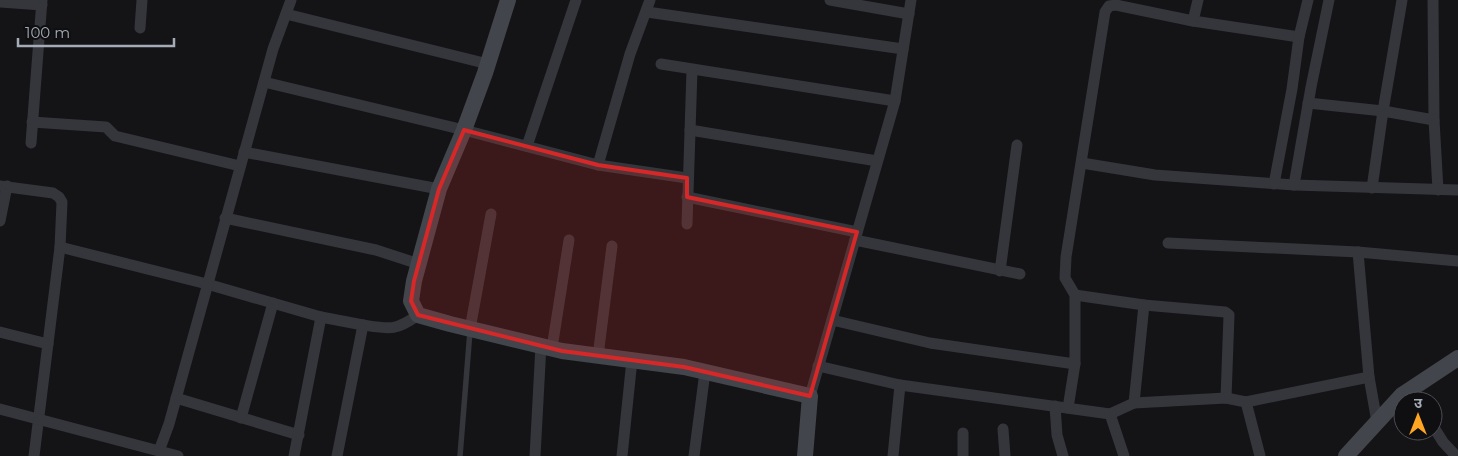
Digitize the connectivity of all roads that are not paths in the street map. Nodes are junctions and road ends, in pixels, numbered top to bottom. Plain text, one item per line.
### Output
1 (142, 0) edge
2 (290, 0) edge
3 (576, 0) edge
4 (650, 0) edge
5 (830, 0) edge
6 (911, 0) edge
7 (1198, 0) edge
8 (1308, 0) edge
9 (1330, 0) edge
10 (1402, 0) edge
11 (1433, 0) edge
12 (504, 1) edge
13 (0, 2) edge
14 (42, 3) edge
15 (646, 12) junction
16 (286, 14) junction
17 (909, 14) junction
18 (1193, 21) junction
19 (140, 28) dead end
20 (1299, 37) junction
21 (903, 49) junction
22 (488, 64) junction
23 (661, 64) dead end
24 (692, 70) junction
25 (264, 82) junction
26 (895, 100) junction
27 (1308, 103) junction
28 (1383, 111) junction
29 (1434, 120) junction
30 (32, 122) junction
31 (464, 130) junction
32 (690, 130) junction
33 (31, 142) dead end
34 (1017, 145) dead end
35 (527, 146) junction
36 (244, 152) junction
37 (877, 161) junction
38 (1082, 164) junction
39 (598, 165) junction
40 (240, 166) junction
41 (687, 178) junction
42 (1274, 184) junction
43 (1294, 185) junction
44 (3, 186) edge
45 (1372, 188) junction
46 (439, 189) junction
47 (1438, 190) junction
48 (1458, 190) edge
49 (687, 197) junction
50 (491, 214) dead end
51 (225, 218) junction
52 (0, 221) edge
53 (687, 224) dead end
54 (856, 236) junction
55 (569, 240) dead end
56 (1168, 243) dead end
57 (60, 246) junction
58 (612, 246) dead end
59 (1358, 252) junction
60 (1458, 261) edge
61 (419, 264) junction
62 (1000, 271) junction
63 (1020, 274) dead end
64 (207, 284) junction
65 (1076, 295) junction
66 (273, 303) junction
67 (1144, 306) junction
68 (418, 315) junction
69 (322, 317) junction
70 (832, 320) junction
71 (364, 325) junction
72 (470, 329) junction
73 (0, 332) edge
74 (48, 344) junction
75 (546, 347) junction
76 (598, 356) junction
77 (1458, 358) edge
78 (632, 360) junction
79 (1075, 364) junction
80 (818, 366) junction
81 (705, 372) junction
82 (1369, 377) junction
83 (900, 385) junction
84 (1419, 391) edge
85 (810, 396) junction
86 (176, 398) junction
87 (1226, 398) junction
88 (1246, 402) junction
89 (1134, 403) junction
90 (1393, 405) edge
91 (1055, 406) junction
92 (1068, 408) junction
93 (0, 409) edge
94 (1110, 414) junction
95 (241, 418) junction
96 (39, 419) junction
97 (1377, 422) junction
98 (1003, 429) dead end
99 (963, 433) dead end
100 (299, 435) junction
101 (1442, 441) edge
102 (159, 450) junction
103 (34, 456) edge
104 (178, 456) edge
105 (294, 456) edge
106 (337, 456) edge
107 (460, 456) edge
108 (535, 456) edge
109 (622, 456) edge
110 (694, 456) edge
111 (805, 456) edge
112 (893, 456) edge
113 (963, 456) edge
114 (1005, 456) edge
115 (1063, 456) edge
116 (1124, 456) edge
117 (1260, 456) edge
118 (1346, 456) edge
119 (1456, 456) edge

1 - 19 street
2 - 16 street
3 - 35 street
4 - 15 street
5 - 17 street
6 - 17 street
7 - 18 street
8 - 20 street
9 - 27 street
10 - 28 street
11 - 29 street
12 - 22 street
13 - 14 street
14 - 30 street
15 - 21 street
15 - 39 street
16 - 22 street
16 - 25 street
17 - 21 street
18 - 20 street
18 - 38 street
20 - 42 street
21 - 26 street
22 - 31 street
23 - 24 street
24 - 26 street
24 - 32 street
25 - 31 street
25 - 36 street
26 - 37 street
27 - 28 street
27 - 43 street
28 - 29 street
28 - 45 street
29 - 47 street
30 - 33 street
30 - 40 street
31 - 35 street
31 - 46 street
32 - 37 street
32 - 41 street
34 - 62 street
35 - 39 street
36 - 40 street
36 - 46 street
37 - 54 street
38 - 42 street
38 - 65 street
39 - 41 street
40 - 51 street
41 - 49 street
42 - 43 street
43 - 45 street
44 - 52 street
44 - 57 street
45 - 47 street
46 - 61 street
47 - 48 street
49 - 53 street
49 - 54 street
50 - 72 street
51 - 61 street
51 - 64 street
54 - 62 street
54 - 70 street
55 - 75 street
56 - 59 street
57 - 64 street
57 - 74 street
58 - 76 street
59 - 60 street
59 - 82 street
61 - 68 street
62 - 63 street
64 - 66 street
64 - 86 street
65 - 67 street
65 - 79 street
66 - 69 street
66 - 95 street
67 - 87 street
67 - 89 street
68 - 71 street
68 - 72 street
69 - 71 street
69 - 100 street
70 - 79 street
70 - 80 street
71 - 106 street
72 - 75 street
72 - 107 lane
73 - 74 street
74 - 96 street
75 - 76 street
75 - 108 street
76 - 78 street
77 - 84 street
78 - 81 street
78 - 109 street
79 - 92 street
80 - 83 street
80 - 85 street
81 - 85 street
81 - 110 street
82 - 88 street
82 - 97 street
83 - 91 street
83 - 112 street
85 - 111 street
86 - 95 street
86 - 102 street
87 - 88 street
87 - 89 street
88 - 117 street
89 - 94 street
90 - 97 street
91 - 92 street
91 - 115 street
92 - 94 street
93 - 96 street
94 - 116 street
95 - 100 street
96 - 102 street
96 - 103 street
97 - 118 street
98 - 114 street
99 - 113 street
100 - 105 street
101 - 119 street
102 - 104 street

